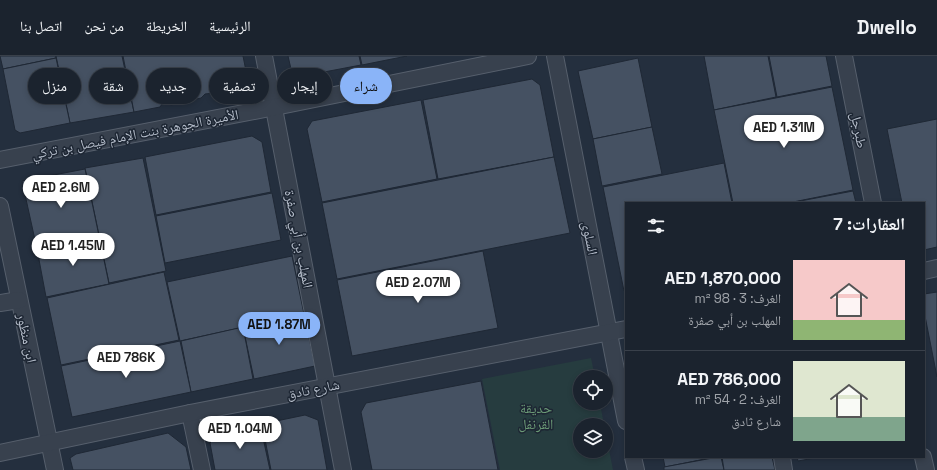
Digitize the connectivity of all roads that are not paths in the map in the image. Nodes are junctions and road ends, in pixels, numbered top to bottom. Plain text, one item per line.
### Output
1 (264, 56) edge
2 (528, 56) edge
3 (554, 56) edge
4 (844, 56) edge
5 (274, 107) junction
6 (0, 160) edge
7 (873, 202) edge
8 (0, 206) edge
9 (937, 268) edge
10 (925, 270) edge
11 (19, 300) junction
12 (0, 303) edge
13 (625, 329) edge
14 (609, 332) junction
15 (327, 386) junction
16 (190, 413) junction
17 (625, 416) edge
18 (49, 443) junction
19 (0, 453) edge
20 (633, 458) edge
21 (782, 458) edge
22 (923, 458) edge
23 (55, 470) edge
24 (202, 470) edge
25 (343, 470) edge
26 (636, 470) edge
27 (784, 470) edge
28 (926, 470) edge

1 - 5 street, المهلب بن أبي صفرة
2 - 5 street, الأميرة الجوهرة بنت الإمام فيصل بن تركي
3 - 14 street, السلوى
4 - 7 street, طبرجل
5 - 6 street, الأميرة الجوهرة بنت الإمام فيصل بن تركي
5 - 15 street, المهلب بن أبي صفرة
8 - 11 street, ابن منظور
9 - 10 street
11 - 12 street
11 - 18 street, ابن منظور
13 - 14 street, شارع ثادق
14 - 15 street, شارع ثادق
14 - 17 street, السلوى
15 - 16 street, شارع ثادق
15 - 25 street, المهلب بن أبي صفرة
16 - 18 street, شارع ثادق
16 - 24 street
18 - 19 street, شارع ثادق
18 - 23 street, ابن منظور
20 - 26 street
21 - 27 street
22 - 28 street

